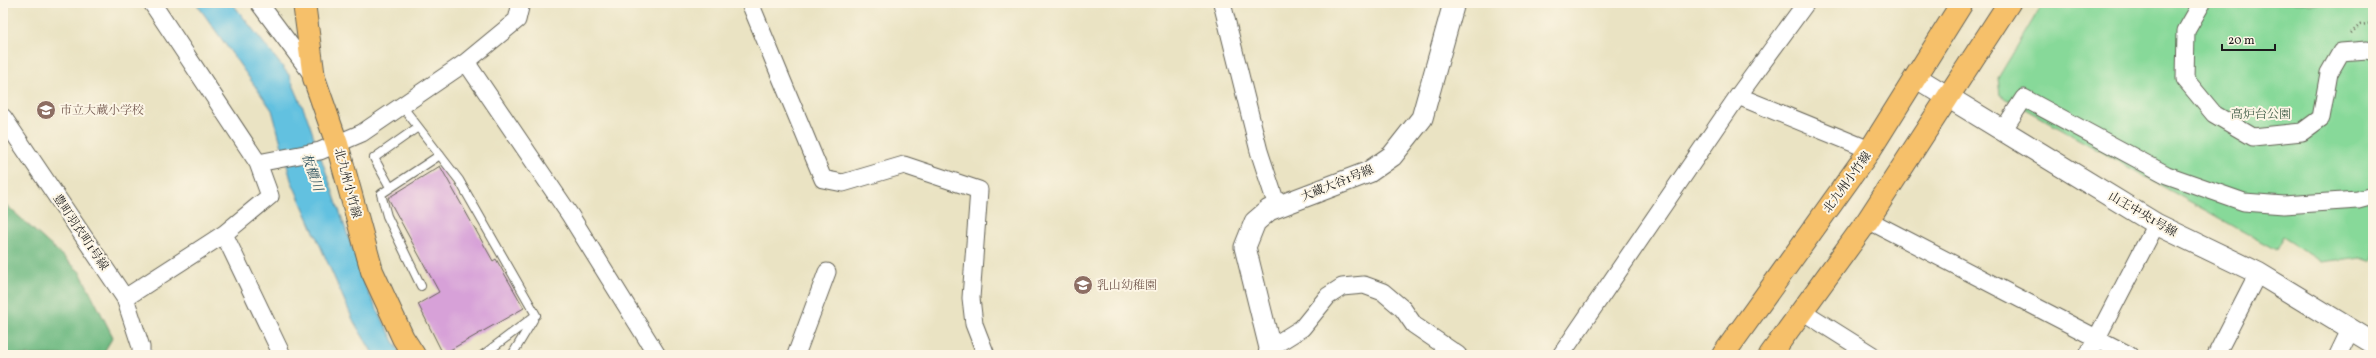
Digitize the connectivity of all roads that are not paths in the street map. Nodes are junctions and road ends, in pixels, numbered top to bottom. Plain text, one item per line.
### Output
1 (152, 3) edge
2 (259, 3) edge
3 (304, 3) edge
4 (521, 3) edge
5 (750, 3) edge
6 (1222, 3) edge
7 (1454, 3) edge
8 (1806, 3) edge
9 (1962, 3) edge
10 (2009, 3) edge
11 (2202, 3) edge
12 (2373, 52) edge
13 (466, 62) junction
14 (314, 78) junction
15 (1917, 78) junction
16 (1738, 96) junction
17 (1949, 98) junction
18 (402, 106) junction
19 (3, 117) edge
20 (418, 127) junction
21 (2004, 130) junction
22 (328, 148) junction
23 (1870, 150) junction
24 (440, 155) junction
25 (258, 163) junction
26 (390, 187) junction
27 (2373, 196) edge
28 (1277, 206) junction
29 (1868, 220) junction
30 (2156, 224) junction
31 (224, 234) junction
32 (827, 272) dead end
33 (2258, 272) junction
34 (421, 286) dead end
35 (125, 298) junction
36 (1802, 310) junction
37 (536, 315) junction
38 (2350, 330) junction
39 (2097, 340) junction
40 (2373, 343) edge
41 (1269, 352) edge
42 (142, 355) edge
43 (282, 355) edge
44 (414, 355) edge
45 (483, 355) edge
46 (512, 355) edge
47 (657, 355) edge
48 (796, 355) edge
49 (986, 355) edge
50 (1458, 355) edge
51 (1561, 355) edge
52 (1722, 355) edge
53 (1770, 355) edge
54 (1872, 355) edge
55 (2088, 355) edge
56 (2129, 355) edge
57 (2216, 355) edge
58 (2338, 355) edge

1 - 25 street
2 - 14 street
3 - 14 main road, 北九州小竹線
4 - 13 street
5 - 49 street
6 - 28 street
7 - 28 street, 大蔵大谷1号線
8 - 16 street
9 - 15 main road, 北九州小竹線
10 - 17 main road
11 - 12 street
13 - 18 street
13 - 47 street
14 - 22 main road, 北九州小竹線
15 - 17 street, 山王中央1号線
15 - 23 main road, 北九州小竹線
16 - 23 street
16 - 51 street
17 - 21 street, 山王中央1号線
17 - 29 main road
18 - 20 lane
18 - 22 street
19 - 35 street, 豊町羽衣町1号線
20 - 24 lane
20 - 26 lane
21 - 27 street
21 - 30 street, 山王中央1号線
22 - 25 street
22 - 44 main road, 北九州小竹線
23 - 52 main road, 北九州小竹線
24 - 26 lane
24 - 37 lane
25 - 31 street
26 - 34 lane
28 - 41 street, 大蔵大谷1号線
29 - 36 main road
29 - 39 street
30 - 33 street, 山王中央1号線
30 - 39 street
31 - 35 street
31 - 43 street
32 - 48 street
33 - 38 street, 山王中央1号線
33 - 57 street
35 - 42 street, 豊町羽衣町1号線
36 - 53 main road
36 - 54 street
37 - 45 lane
37 - 46 lane
38 - 40 street, 山王中央1号線
38 - 58 street
39 - 55 street
39 - 56 street
41 - 50 street

